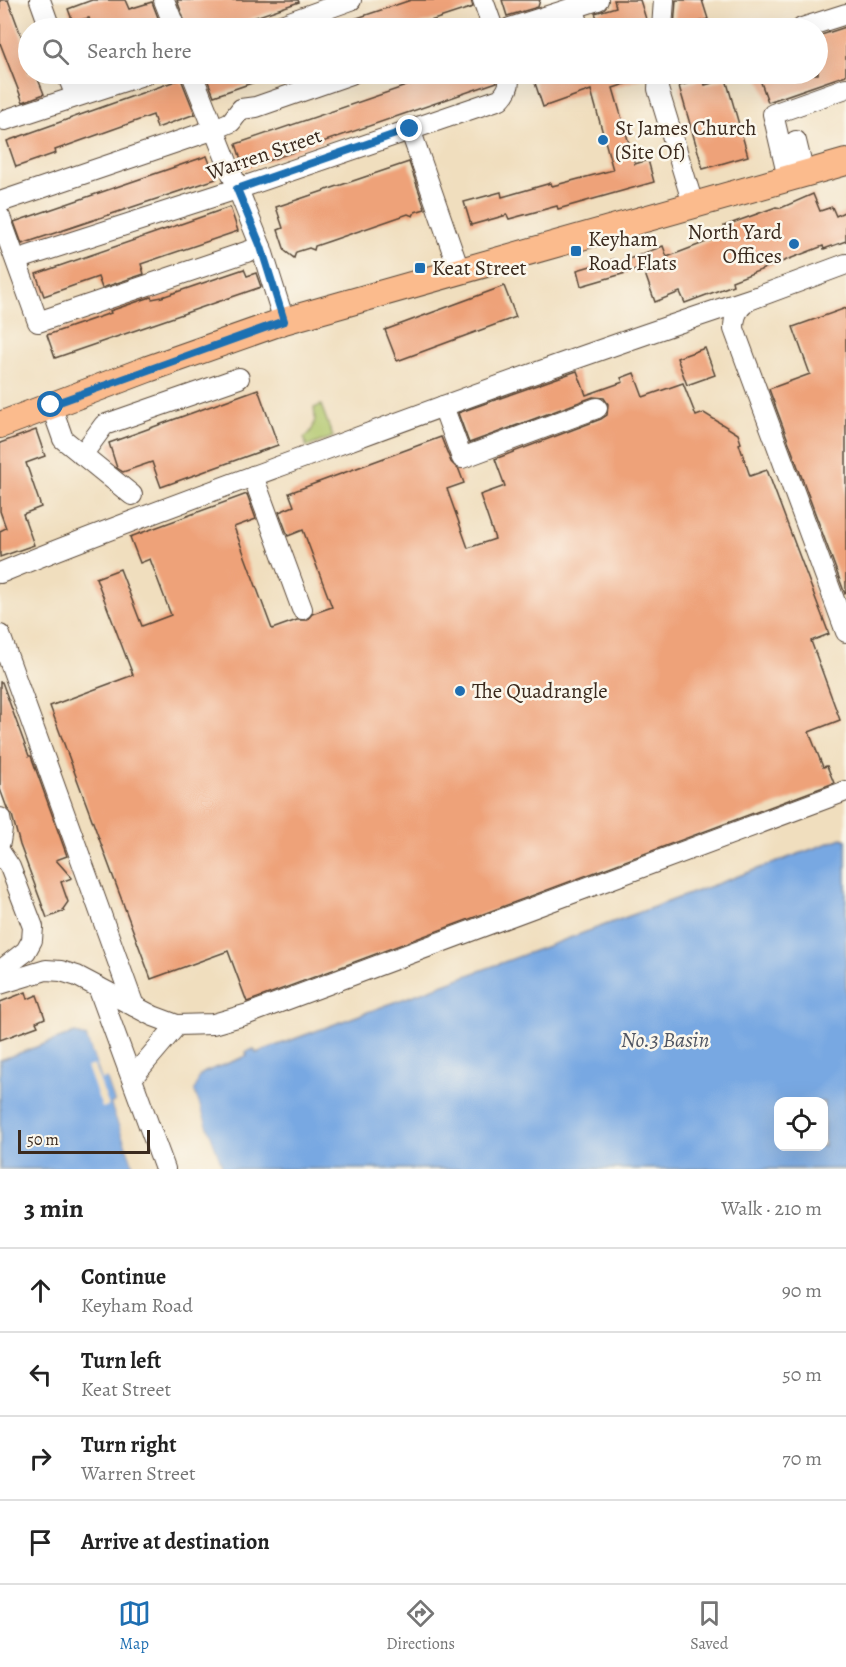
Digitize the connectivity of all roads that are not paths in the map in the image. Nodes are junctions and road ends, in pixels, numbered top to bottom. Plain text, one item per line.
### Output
1 (164, 0) edge
2 (351, 0) edge
3 (483, 0) edge
4 (598, 0) edge
5 (664, 0) edge
6 (43, 1) edge
7 (573, 8) junction
8 (846, 14) edge
9 (47, 18) edge
10 (171, 18) edge
11 (301, 18) edge
12 (490, 18) edge
13 (531, 18) edge
14 (576, 18) edge
15 (663, 18) edge
16 (828, 20) edge
17 (71, 84) edge
18 (114, 84) edge
19 (196, 84) edge
20 (322, 84) edge
21 (509, 84) edge
22 (659, 84) edge
23 (846, 88) edge
24 (76, 96) junction
25 (5, 120) dead end
26 (215, 129) junction
27 (410, 129) junction
28 (796, 141) dead end
29 (846, 162) edge
30 (796, 176) junction
31 (237, 189) junction
32 (0, 202) edge
33 (693, 204) junction
34 (0, 217) edge
35 (261, 247) junction
36 (16, 260) junction
37 (846, 264) edge
38 (459, 270) junction
39 (756, 297) junction
40 (284, 321) junction
41 (239, 378) dead end
42 (51, 405) junction
43 (443, 406) junction
44 (597, 408) dead end
45 (0, 425) edge
46 (82, 455) junction
47 (253, 476) junction
48 (132, 495) dead end
49 (0, 573) edge
50 (302, 609) dead end
51 (846, 632) edge
52 (0, 635) edge
53 (846, 791) edge
54 (0, 818) edge
55 (0, 842) edge
56 (0, 852) edge
57 (0, 971) edge
58 (0, 984) edge
59 (98, 987) junction
60 (134, 1006) junction
61 (177, 1025) junction
62 (132, 1078) junction
63 (165, 1169) edge

1 - 10 street
2 - 11 street
3 - 12 street
4 - 7 street
5 - 15 street
6 - 9 street
7 - 13 street
7 - 14 street
8 - 16 street
17 - 24 street
18 - 24 street
19 - 26 street
20 - 26 street
21 - 27 street, Warren Street
22 - 33 street
23 - 30 street
24 - 25 street
26 - 31 street
26 - 32 street
27 - 31 street, Warren Street
27 - 38 street
28 - 30 street
29 - 30 main road
30 - 33 main road
31 - 35 street
31 - 36 street, Warren Street
33 - 38 main road
34 - 36 street
35 - 36 street
35 - 40 street
37 - 39 street
38 - 40 main road
39 - 43 street
39 - 51 street
40 - 42 main road
41 - 46 street
42 - 45 main road
42 - 46 street
43 - 44 street
43 - 47 street
46 - 48 street
47 - 49 street
47 - 50 street
52 - 60 street
53 - 61 street
54 - 55 street
56 - 57 street
58 - 59 street
59 - 60 street
59 - 62 street
60 - 61 street
61 - 62 street
62 - 63 street

